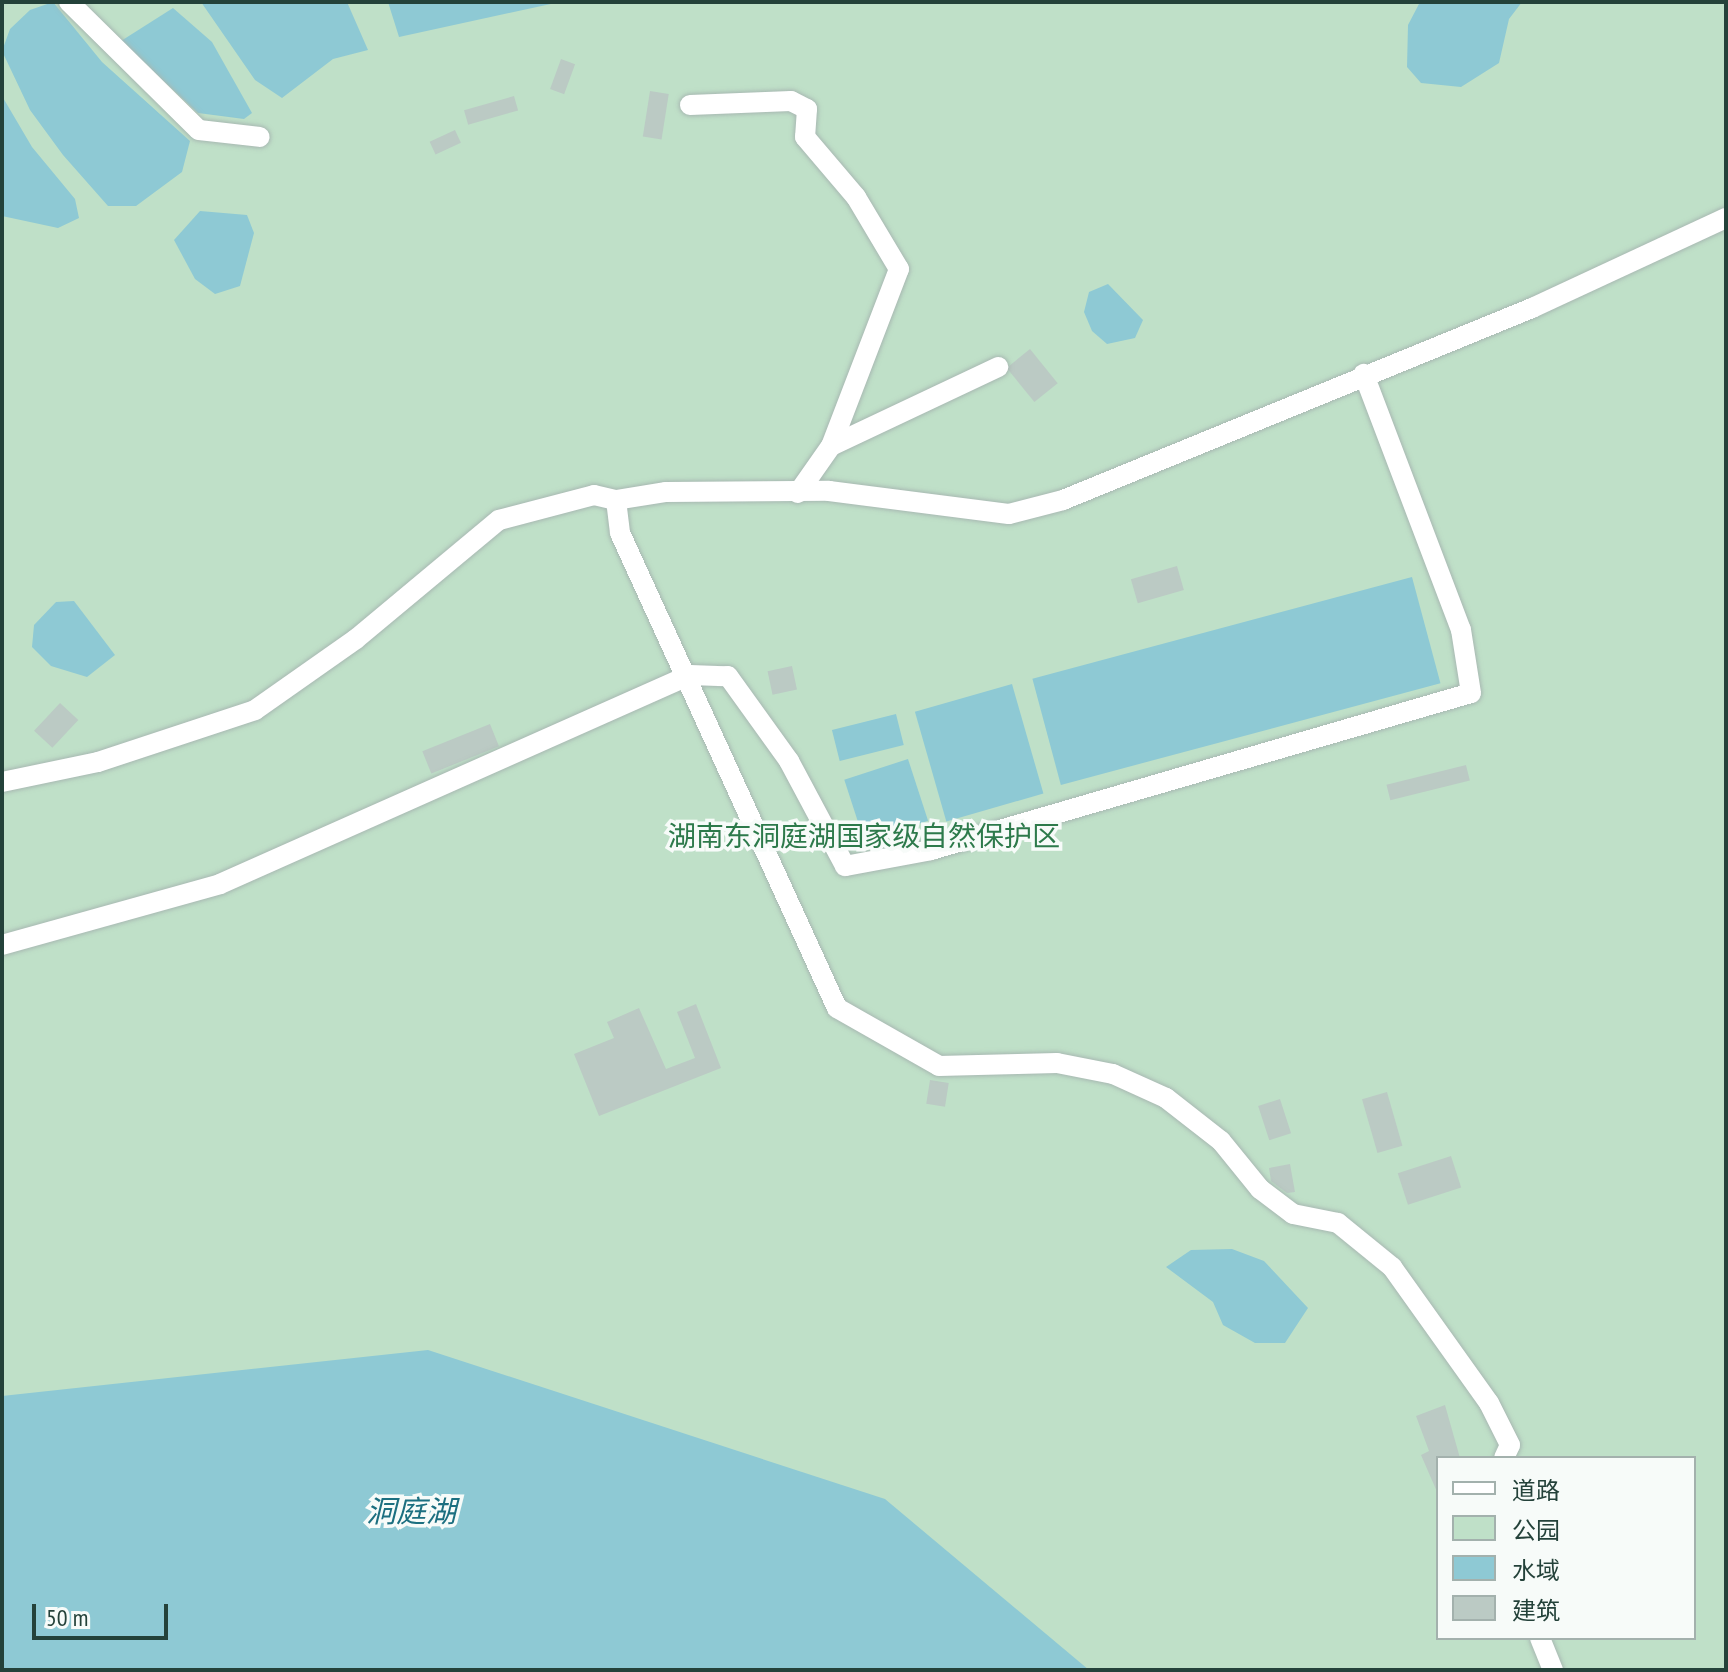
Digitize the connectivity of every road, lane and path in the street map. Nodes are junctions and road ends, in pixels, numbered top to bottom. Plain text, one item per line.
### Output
1 (69, 2) edge
2 (690, 105) dead end
3 (260, 137) dead end
4 (1726, 218) edge
5 (998, 367) dead end
6 (1364, 374) junction
7 (831, 446) junction
8 (798, 493) junction
9 (616, 500) junction
10 (690, 675) junction
11 (2, 782) edge
12 (2, 945) edge
13 (1505, 1456) edge
14 (1541, 1640) edge
15 (1553, 1670) edge

1 - 3 street
2 - 7 street
4 - 6 street
5 - 7 street
6 - 8 street
6 - 10 street
7 - 8 street
8 - 9 street
9 - 10 street
9 - 11 street
10 - 12 street
10 - 13 street
14 - 15 street

